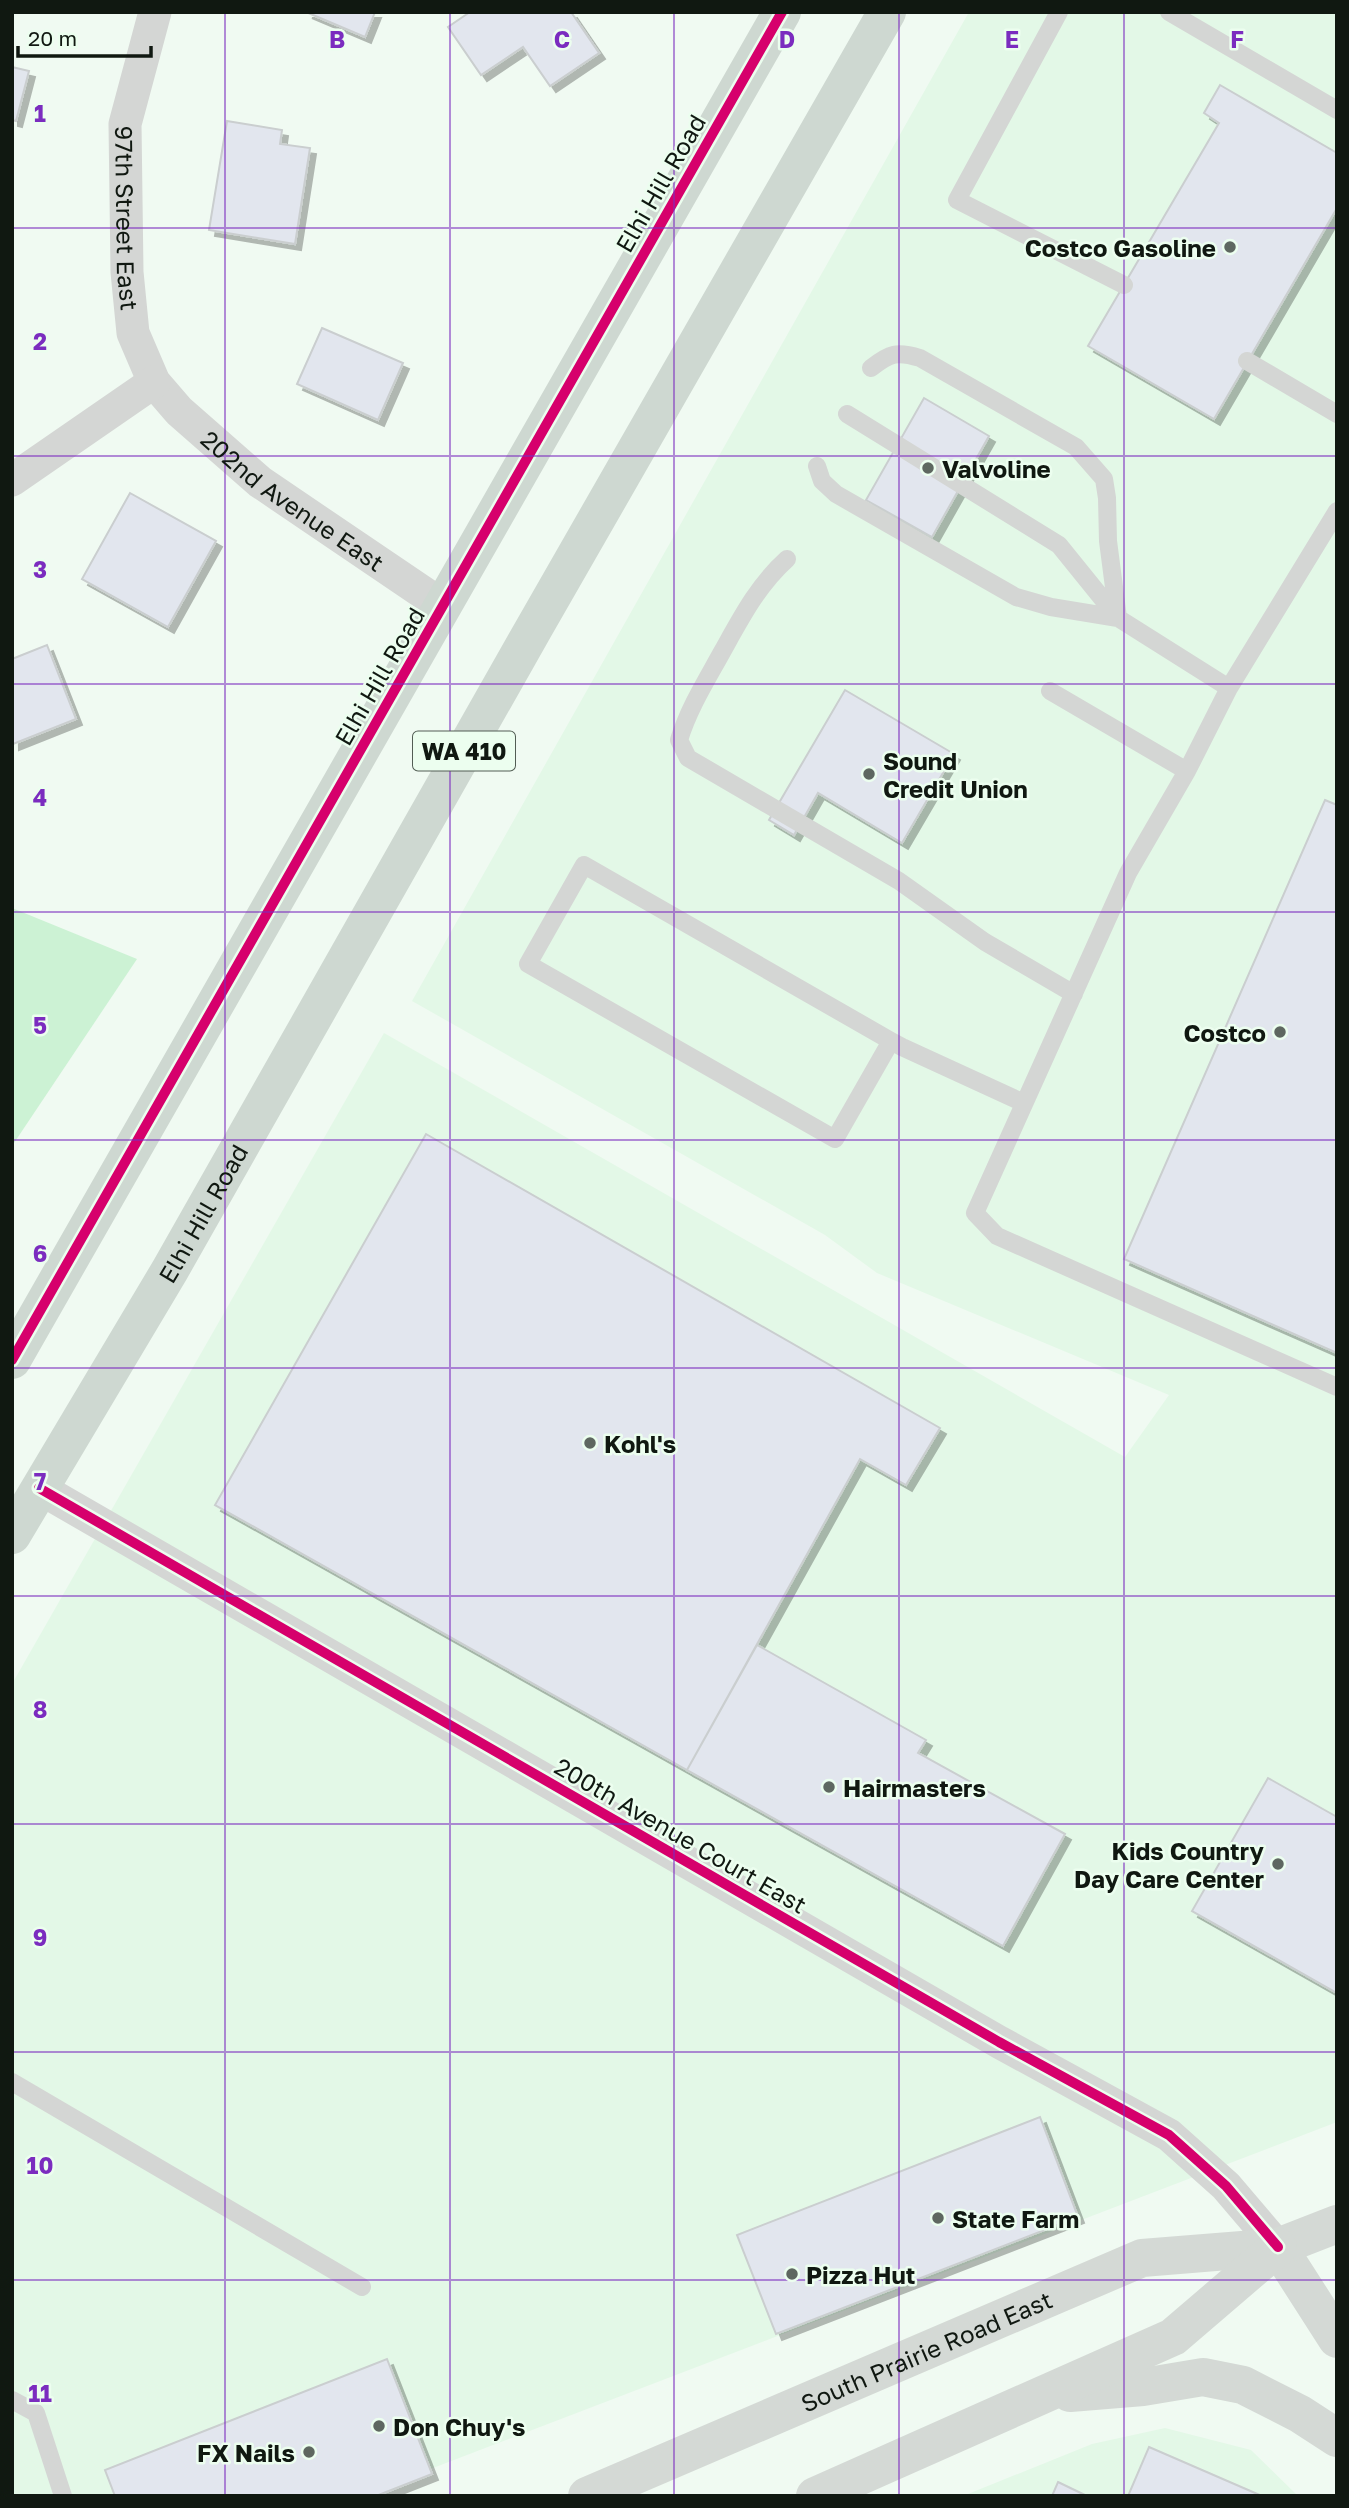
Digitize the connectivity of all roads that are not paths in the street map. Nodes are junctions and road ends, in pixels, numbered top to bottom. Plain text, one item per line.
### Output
1 (155, 12) edge
2 (782, 12) edge
3 (887, 12) edge
4 (1059, 12) edge
5 (1169, 12) edge
6 (1337, 110) edge
7 (1124, 285) dead end
8 (1247, 361) dead end
9 (871, 368) dead end
10 (154, 382) junction
11 (848, 414) dead end
12 (1337, 414) edge
13 (817, 466) dead end
14 (12, 480) edge
15 (1337, 511) edge
16 (787, 559) dead end
17 (443, 606) junction
18 (1118, 618) junction
19 (1229, 688) junction
20 (1050, 691) dead end
21 (1187, 771) junction
22 (1074, 994) junction
23 (891, 1041) junction
24 (1024, 1104) junction
25 (12, 1360) edge
26 (1337, 1387) edge
27 (39, 1488) junction
28 (12, 1535) edge
29 (12, 2082) edge
30 (1337, 2224) edge
31 (1278, 2247) junction
32 (362, 2287) dead end
33 (1337, 2339) edge
34 (1043, 2395) junction
35 (12, 2400) edge
36 (1337, 2438) edge
37 (63, 2496) edge
38 (587, 2496) edge
39 (815, 2496) edge

1 - 10 street, 97th Street East
2 - 17 main road, Elhi Hill Road / WA 410
3 - 27 main road, Elhi Hill Road / WA 410
4 - 7 lane
5 - 6 lane
8 - 12 lane
9 - 18 lane
10 - 14 street
10 - 17 street, 202nd Avenue East
11 - 18 lane
13 - 18 lane
15 - 19 lane
16 - 22 lane
17 - 25 main road, Elhi Hill Road / WA 410
18 - 19 lane
19 - 21 lane
20 - 21 lane
21 - 22 lane
22 - 24 lane
23 - 23 lane
23 - 24 lane
24 - 26 lane
27 - 28 main road, Elhi Hill Road / WA 410
27 - 31 street, 200th Avenue Court East
29 - 32 lane
30 - 31 main road, South Prairie Road East
31 - 33 main road, 200th Avenue Court East
31 - 34 main road, South Prairie Road East
31 - 38 main road, South Prairie Road East
34 - 36 main road
34 - 39 main road, South Prairie Road East
35 - 37 lane

